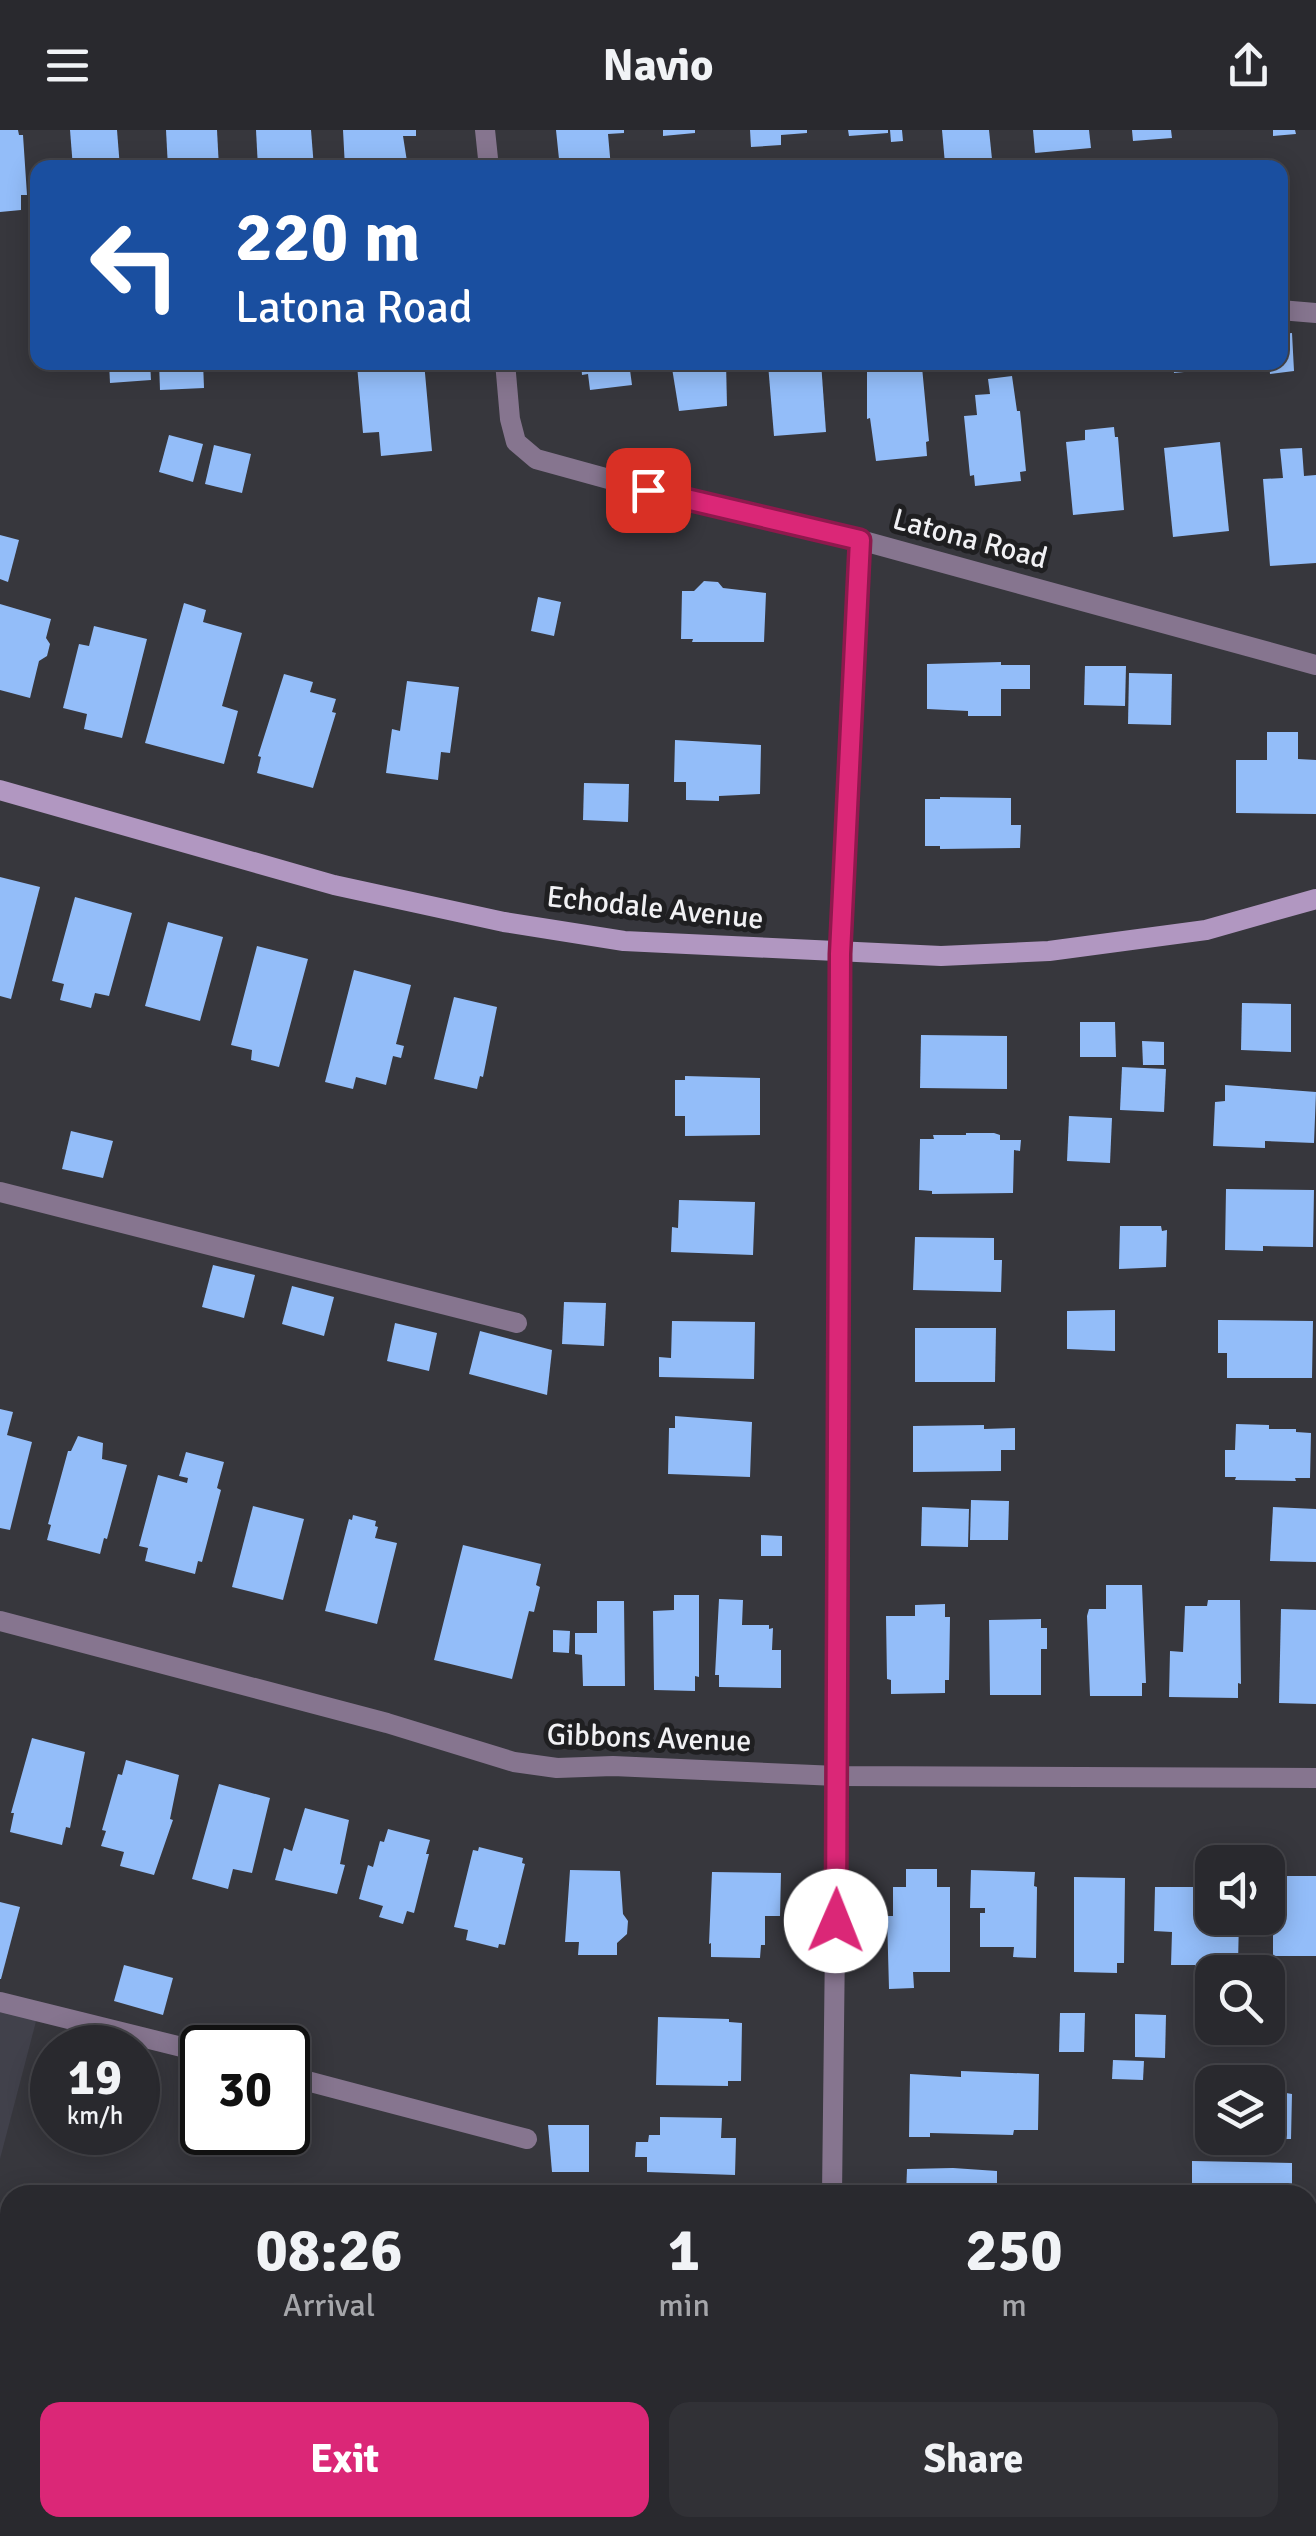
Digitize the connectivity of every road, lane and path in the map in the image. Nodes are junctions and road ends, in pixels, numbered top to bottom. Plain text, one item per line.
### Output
1 (485, 130) edge
2 (488, 160) edge
3 (1288, 311) edge
4 (1316, 313) edge
5 (507, 370) edge
6 (860, 540) junction
7 (1316, 665) edge
8 (0, 790) edge
9 (1316, 899) edge
10 (840, 954) junction
11 (0, 1192) edge
12 (516, 1323) dead end
13 (0, 1621) edge
14 (837, 1776) junction
15 (1316, 1778) edge
16 (0, 2002) edge
17 (180, 2047) edge
18 (310, 2082) edge
19 (527, 2140) dead end
20 (832, 2185) edge

1 - 2 street
3 - 4 street
5 - 6 street, Latona Road
6 - 7 street, Latona Road
6 - 10 street
8 - 10 main road, Echodale Avenue
9 - 10 main road, Echodale Avenue
10 - 14 street
11 - 12 street
13 - 14 street, Gibbons Avenue
14 - 15 street, Gibbons Avenue
14 - 20 street
16 - 17 street
18 - 19 street

